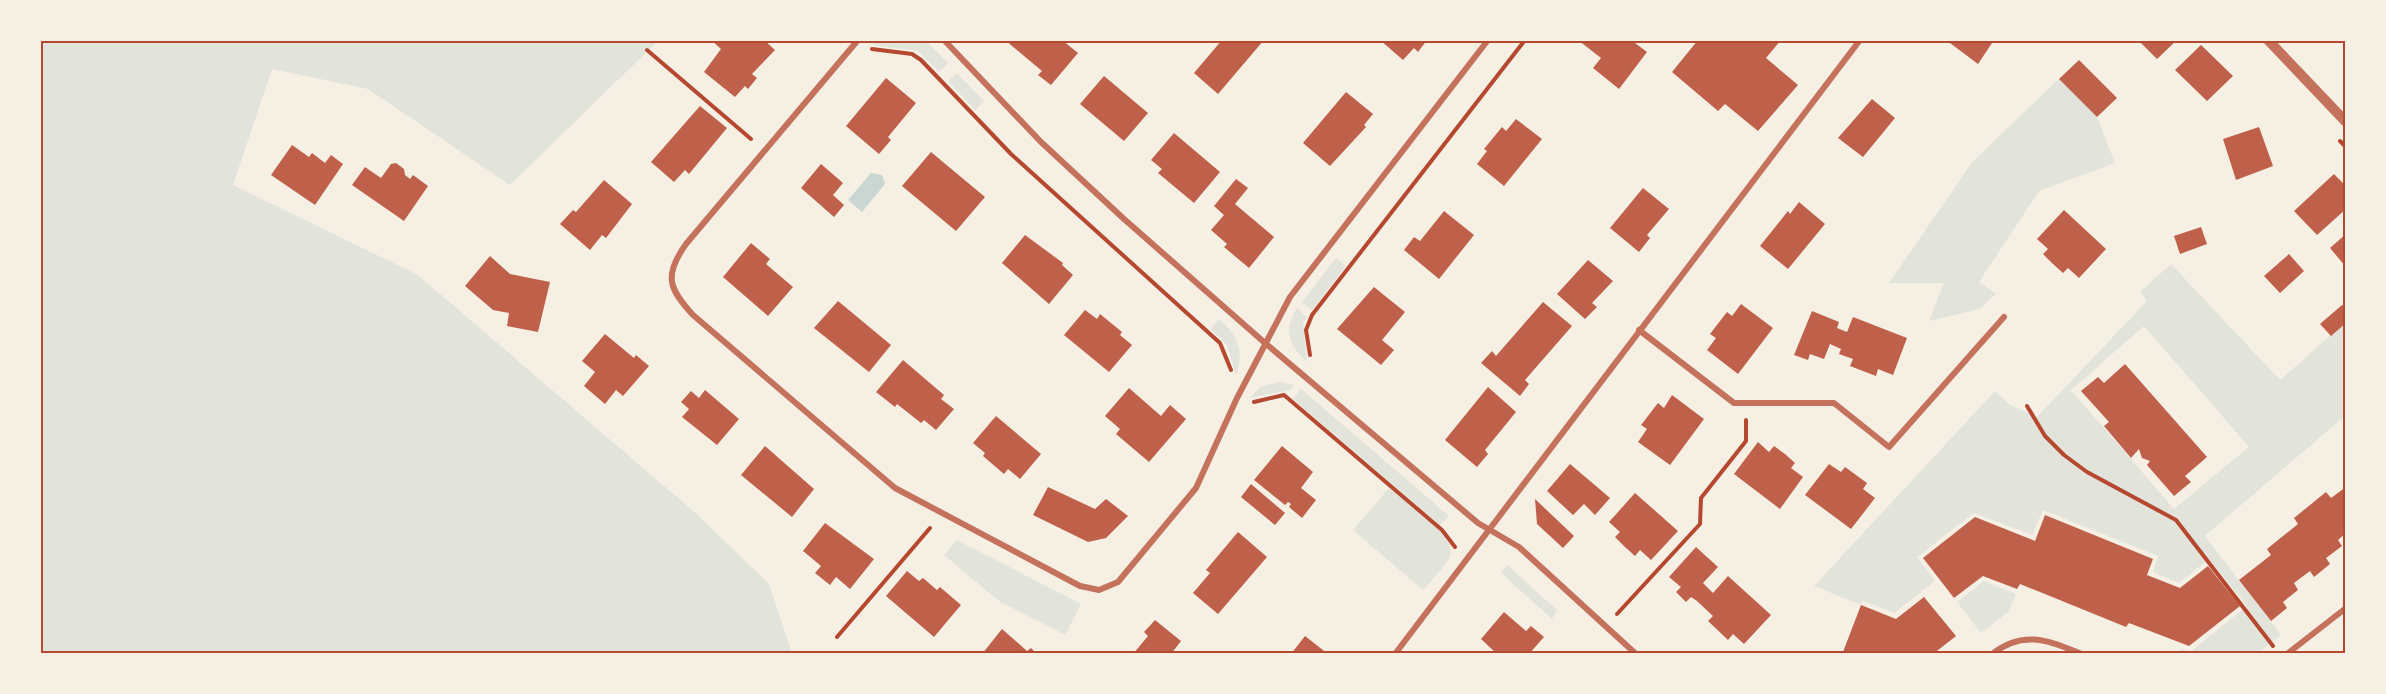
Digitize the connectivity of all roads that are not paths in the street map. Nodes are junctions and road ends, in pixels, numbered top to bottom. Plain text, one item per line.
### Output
1 (858, 40) edge
2 (944, 40) edge
3 (1488, 40) edge
4 (1860, 40) edge
5 (2268, 40) edge
6 (2346, 122) edge
7 (2004, 317) dead end
8 (1639, 330) junction
9 (1265, 343) junction
10 (1489, 531) junction
11 (2346, 608) edge
12 (1395, 654) edge
13 (1636, 654) edge
14 (1992, 654) edge
15 (2082, 654) edge
16 (2287, 654) edge

1 - 9 street
2 - 9 street
3 - 9 street
4 - 8 street
5 - 6 street
7 - 8 street
8 - 10 street
9 - 10 street
10 - 12 street
10 - 13 street
11 - 16 street
14 - 15 street

